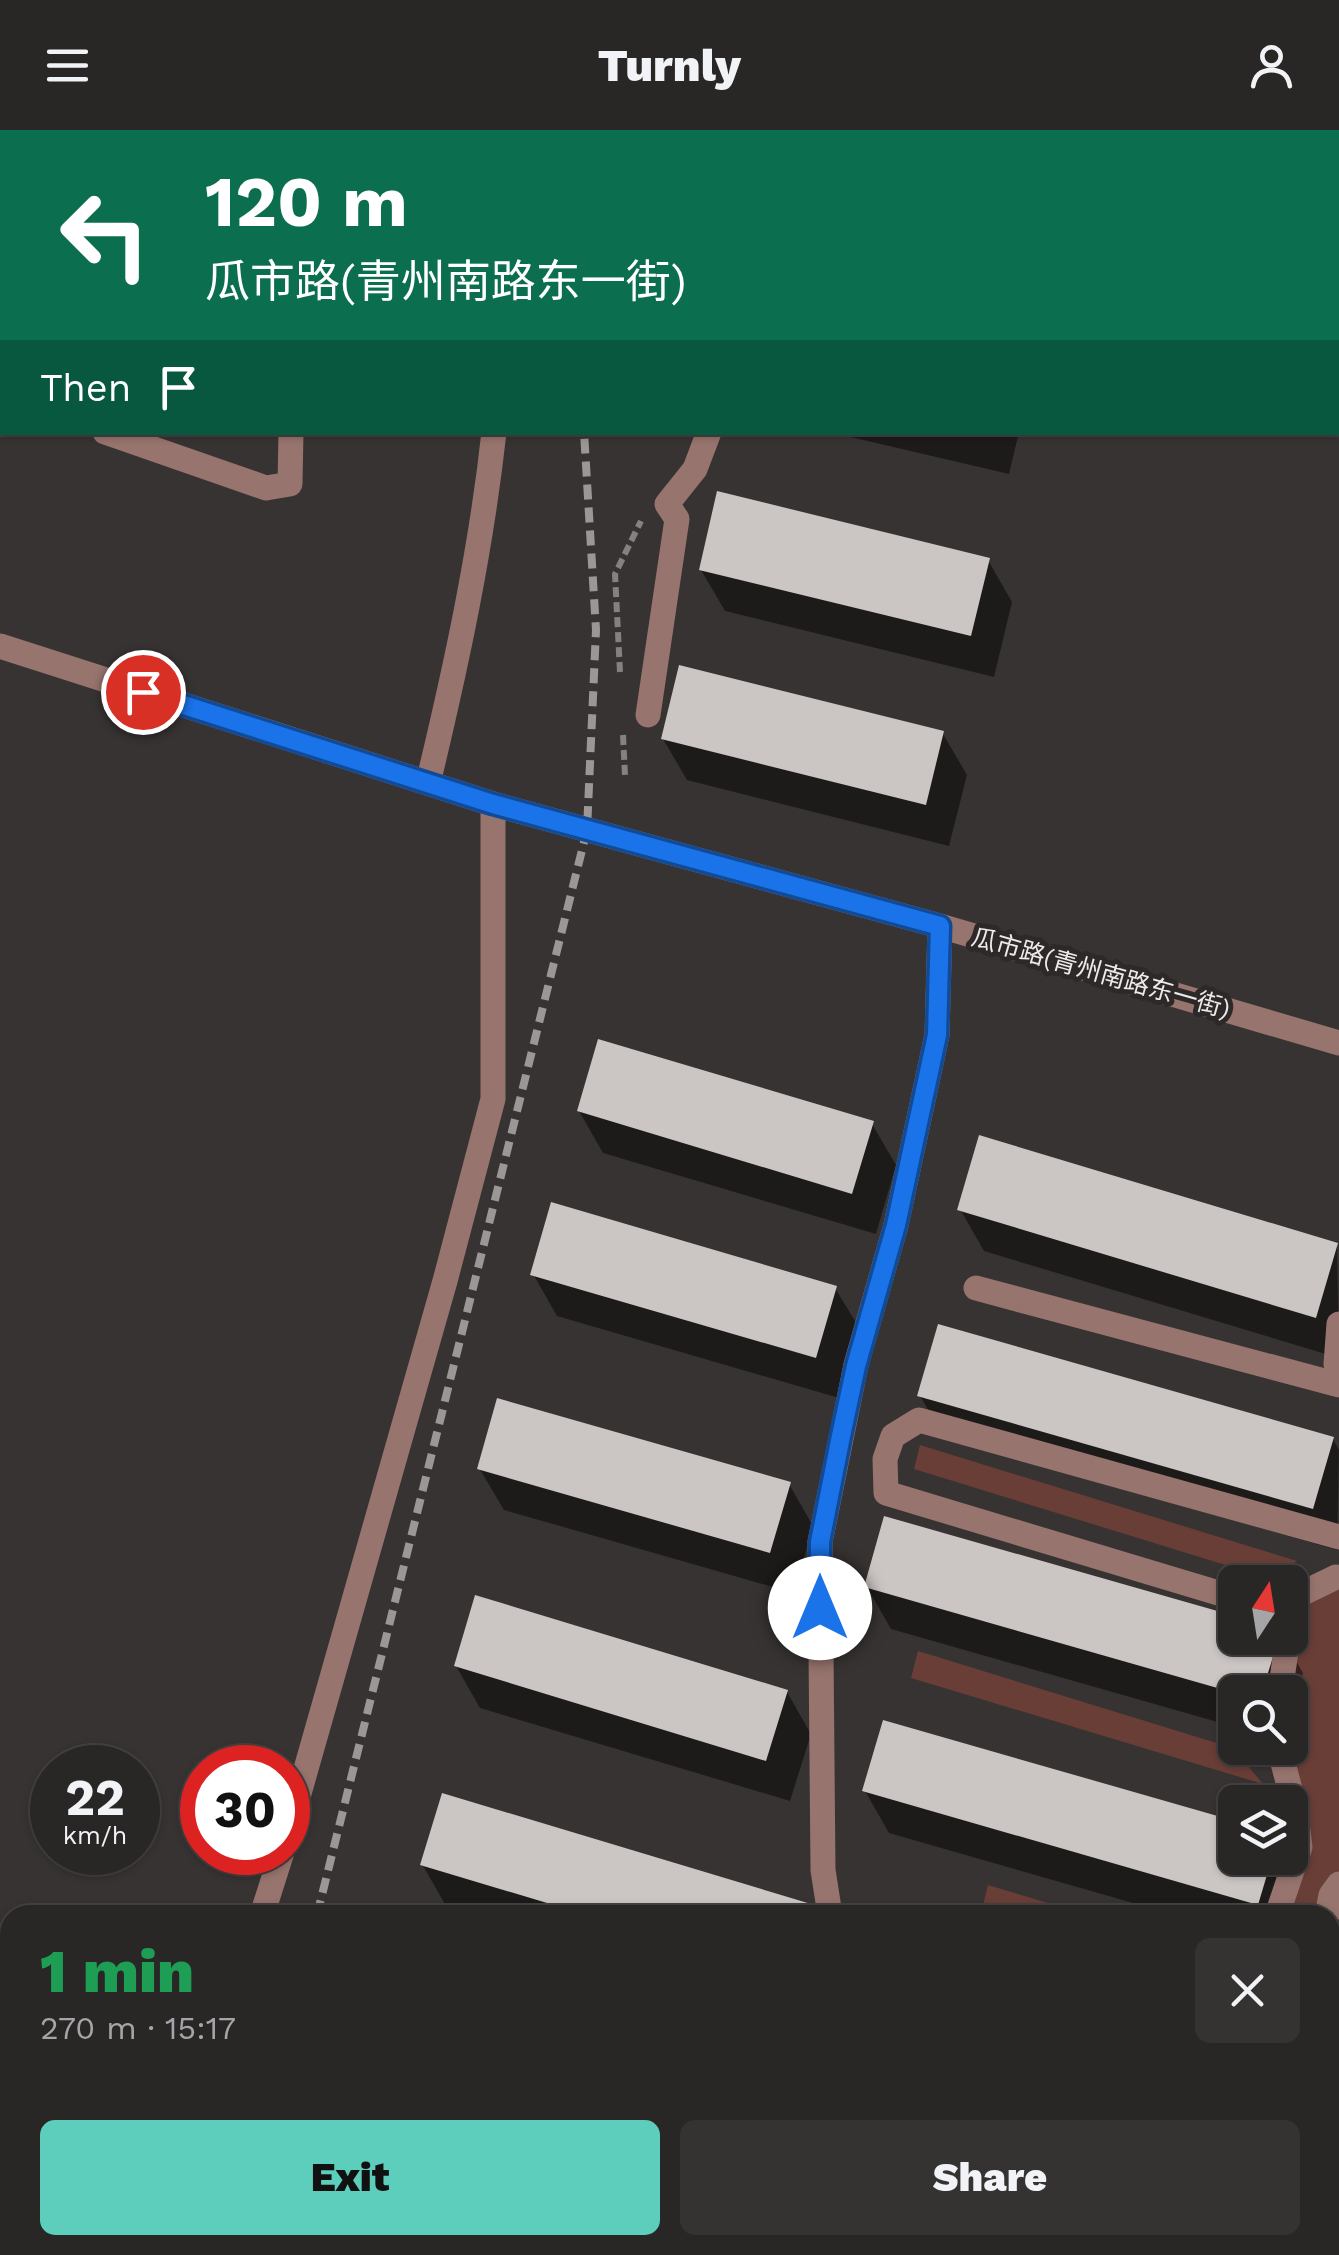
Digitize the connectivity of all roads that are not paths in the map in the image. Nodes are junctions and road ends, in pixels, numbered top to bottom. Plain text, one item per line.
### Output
1 (115, 435) edge
2 (291, 435) edge
3 (494, 435) edge
4 (708, 435) edge
5 (0, 646) edge
6 (648, 715) dead end
7 (428, 783) junction
8 (493, 804) junction
9 (940, 926) junction
10 (1339, 1043) edge
11 (976, 1288) dead end
12 (1339, 1324) edge
13 (1339, 1372) edge
14 (1339, 1385) edge
15 (1339, 1537) edge
16 (1338, 1573) edge
17 (1308, 1590) edge
18 (1218, 1593) edge
19 (310, 1755) edge
20 (1284, 1765) edge
21 (275, 1875) edge
22 (265, 1905) edge
23 (828, 1905) edge
24 (1280, 1905) edge

1 - 2 street
3 - 7 street
4 - 6 street
5 - 7 street, 瓜市路(青州南路东一街)
7 - 8 street, 瓜市路(青州南路东一街)
8 - 9 street, 瓜市路(青州南路东一街)
8 - 19 street
9 - 10 street, 瓜市路(青州南路东一街)
9 - 23 street
11 - 14 street
12 - 13 street
15 - 18 street
16 - 17 street
20 - 24 street
21 - 22 street

